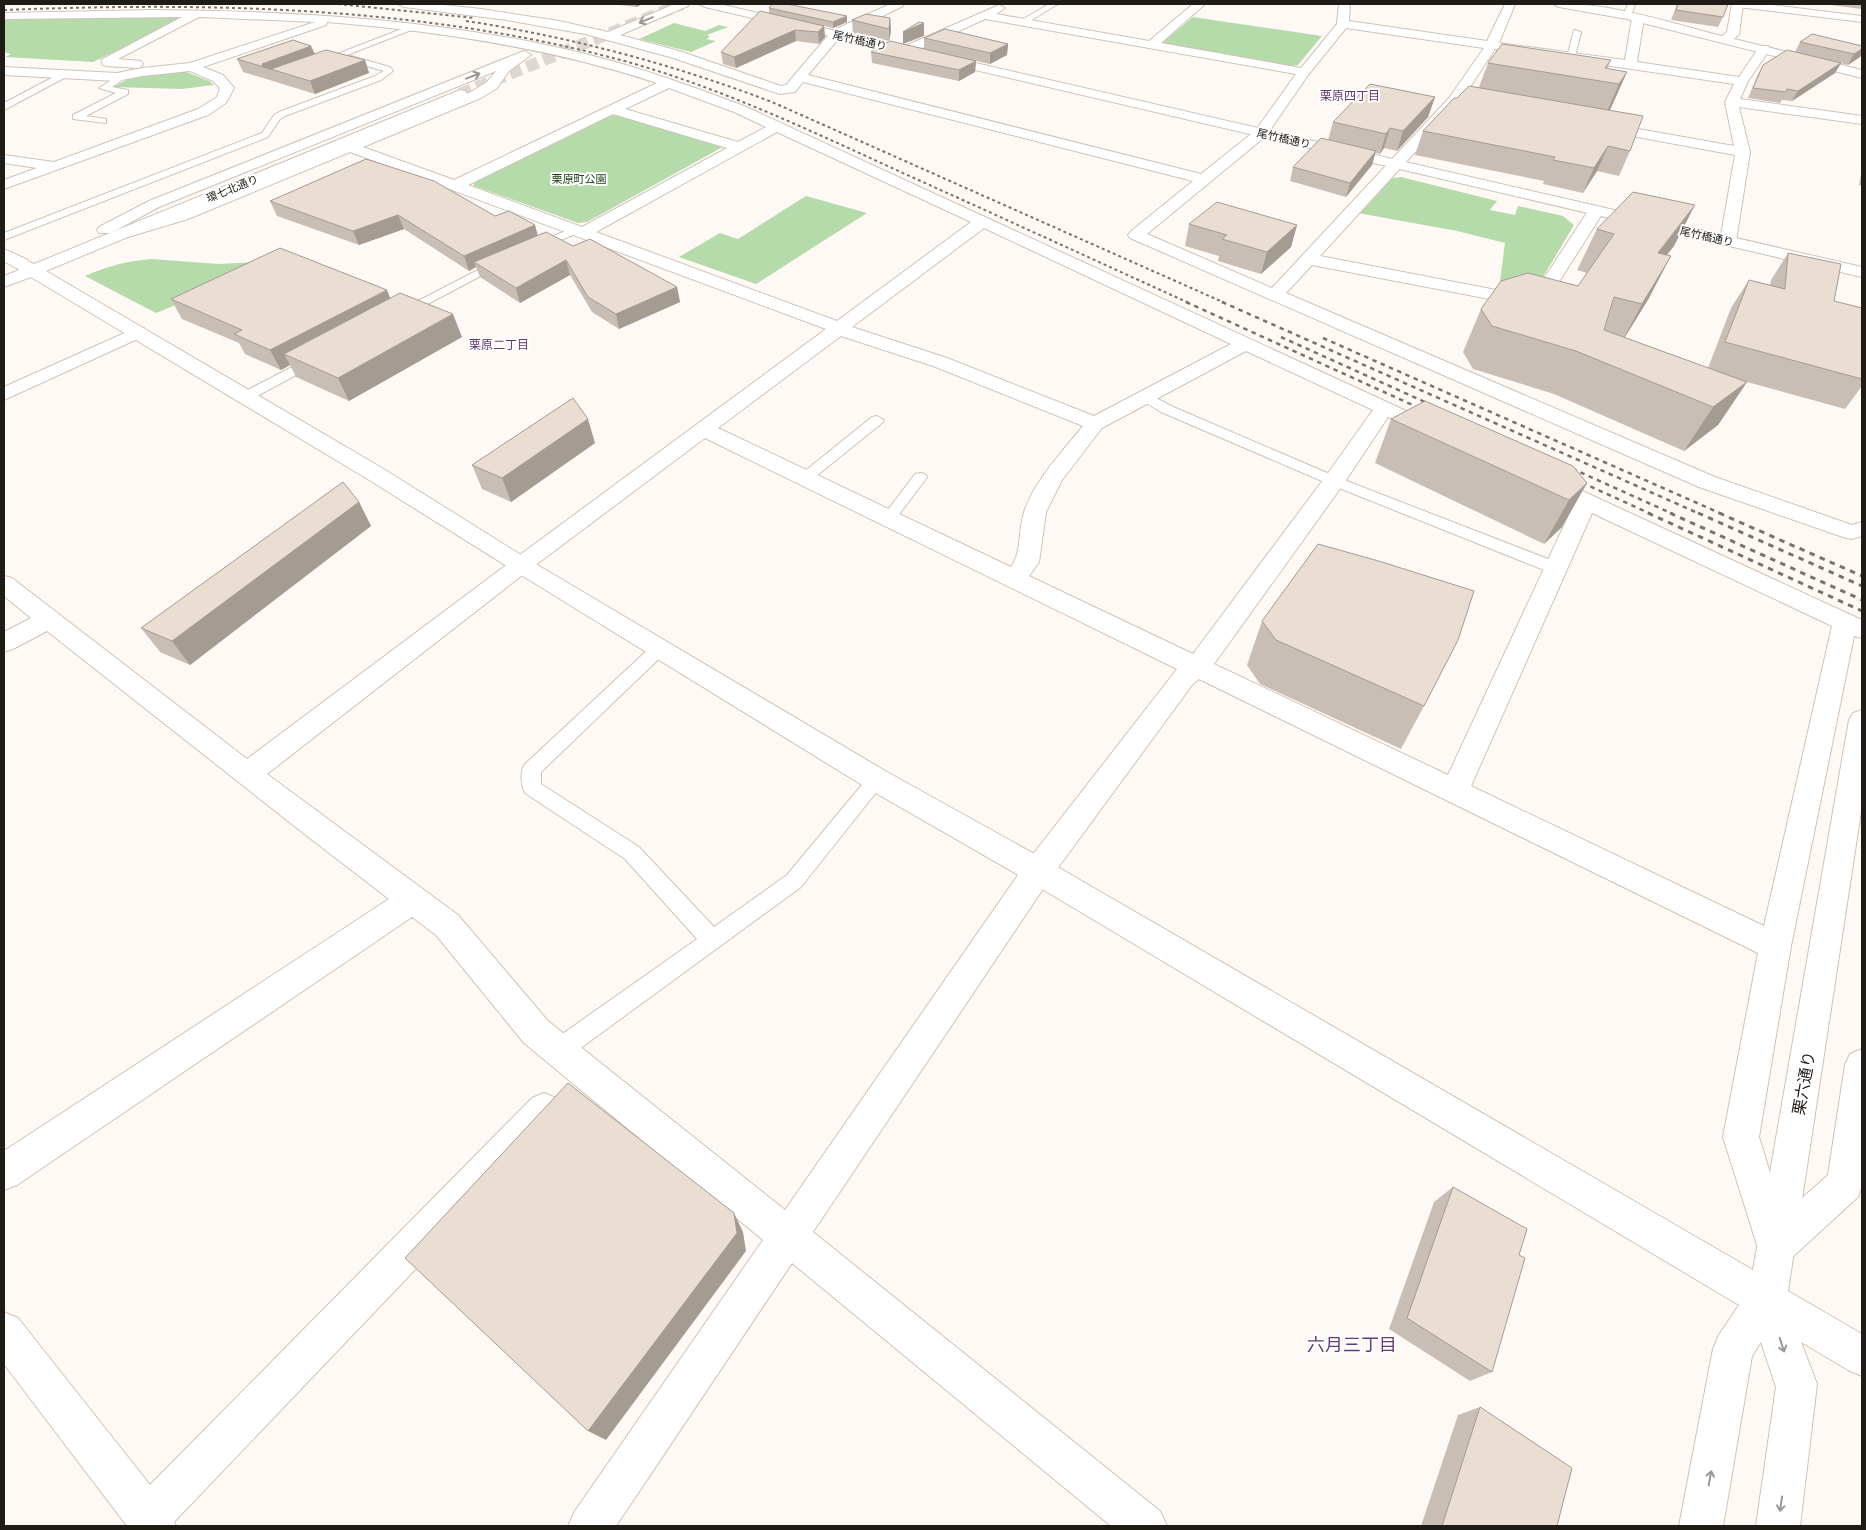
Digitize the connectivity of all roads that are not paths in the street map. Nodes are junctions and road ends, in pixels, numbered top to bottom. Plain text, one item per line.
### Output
1 (404, 4) edge
2 (684, 4) edge
3 (705, 4) edge
4 (899, 4) edge
5 (1007, 4) edge
6 (1054, 4) edge
7 (1199, 4) edge
8 (1344, 4) edge
9 (1510, 4) edge
10 (1559, 4) edge
11 (1738, 4) edge
12 (867, 8) dead end
13 (882, 12) junction
14 (200, 13) junction
15 (1632, 13) junction
16 (983, 15) junction
17 (4, 16) edge
18 (333, 19) junction
19 (1862, 19) edge
20 (1022, 22) junction
21 (1343, 24) junction
22 (415, 27) junction
23 (605, 30) junction
24 (1577, 32) dead end
25 (836, 34) junction
26 (1725, 39) junction
27 (1152, 45) junction
28 (1491, 46) junction
29 (541, 48) junction
30 (1764, 49) junction
31 (908, 50) junction
32 (525, 55) junction
33 (1571, 57) junction
34 (1630, 66) junction
35 (187, 67) junction
36 (4, 71) edge
37 (1304, 72) junction
38 (1862, 74) edge
39 (63, 75) junction
40 (117, 77) junction
41 (800, 77) junction
42 (1742, 81) junction
43 (668, 83) junction
44 (455, 93) tunnel mouth
45 (1454, 101) junction
46 (1732, 102) junction
47 (1473, 104) edge
48 (4, 107) edge
49 (613, 110) junction
50 (1862, 120) edge
51 (103, 121) dead end
52 (1589, 125) edge
53 (776, 127) junction
54 (1261, 133) junction
55 (350, 147) junction
56 (740, 147) junction
57 (1743, 152) junction
58 (4, 159) edge
59 (1394, 164) junction
60 (54, 167) junction
61 (1203, 180) junction
62 (4, 185) edge
63 (454, 186) junction
64 (1596, 211) junction
65 (982, 222) junction
66 (579, 231) junction
67 (111, 232) junction
68 (4, 237) edge
69 (1728, 241) junction
70 (526, 251) edge
71 (4, 254) edge
72 (509, 258) edge
73 (1308, 259) junction
74 (28, 267) junction
75 (4, 271) edge
76 (1862, 272) edge
77 (4, 282) edge
78 (1276, 294) junction
79 (387, 320) edge
80 (838, 328) junction
81 (138, 332) junction
82 (1245, 344) junction
83 (329, 351) edge
84 (4, 394) edge
85 (1145, 396) junction
86 (246, 397) junction
87 (1384, 408) junction
88 (877, 420) dead end
89 (1095, 424) junction
90 (703, 429) junction
91 (1446, 437) edge
92 (920, 477) dead end
93 (805, 478) junction
94 (1533, 478) edge
95 (1334, 481) junction
96 (1586, 502) junction
97 (889, 518) junction
98 (1862, 529) edge
99 (521, 566) junction
100 (1555, 568) junction
101 (1015, 578) junction
102 (4, 584) edge
103 (49, 619) junction
104 (1854, 626) edge
105 (4, 644) edge
106 (660, 648) junction
107 (1196, 668) junction
108 (1862, 720) edge
109 (248, 773) junction
110 (877, 780) junction
111 (1455, 790) junction
112 (1038, 871) junction
113 (414, 899) junction
114 (712, 940) junction
115 (1775, 946) junction
116 (570, 1061) junction
117 (1862, 1065) edge
118 (4, 1172) edge
119 (789, 1237) junction
120 (1776, 1248) junction
121 (1767, 1299) junction
122 (4, 1332) edge
123 (1862, 1356) edge
124 (151, 1522) edge
125 (590, 1526) edge
126 (1145, 1526) edge
127 (1701, 1526) edge
128 (1778, 1526) edge

1 - 23 street
2 -> 23 street
3 - 25 street, 尾竹橋通り
4 - 13 street
5 - 16 street
6 - 20 lane
7 - 27 street
8 - 21 street
9 - 28 street
10 - 15 street
11 - 19 street
11 - 26 street
12 - 13 street
13 - 25 street
14 - 17 street
14 - 18 street
14 - 35 street
15 - 26 street
15 - 34 street
16 - 20 street
16 - 31 street
18 - 22 street
18 - 35 street
20 - 27 street
21 - 28 street
21 - 37 street
22 - 29 street
22 - 68 lane
23 - 41 street
24 - 33 lane
25 - 31 street, 尾竹橋通り
25 - 41 street
26 - 30 street
27 - 37 street
28 - 33 street
28 - 45 street
29 - 32 street
29 - 43 street
30 - 38 street
30 - 42 street
31 - 54 street, 尾竹橋通り
32 - 55 street
67 -> 32 street
33 - 34 street
34 - 42 street
35 - 40 street
35 - 60 street
36 - 39 street
37 - 54 street
39 - 40 street
39 - 48 lane
40 - 51 lane
41 - 61 street
42 - 46 street
43 - 49 street
43 - 53 street
44 - 67 street, 環七北通り
45 - 47 street
45 - 59 street
46 - 50 street
46 - 57 street
49 - 56 street
49 - 63 street
52 - 57 street
53 - 56 street
53 - 65 street
54 - 59 street, 尾竹橋通り
54 - 61 street
55 - 63 street
55 - 67 street
56 - 66 street
57 - 69 street
58 - 60 street
59 - 64 street, 尾竹橋通り
59 - 73 street
60 - 62 street
61 - 78 street
63 - 66 street
64 - 69 street, 尾竹橋通り
64 - 73 street
65 - 80 street
65 - 82 street
66 - 70 lane
66 - 80 street
67 - 74 street, 環七北通り
69 - 76 street, 尾竹橋通り
71 - 74 street
72 - 79 lane
73 - 78 street
74 - 75 street, 環七北通り
74 - 77 street, 環七北通り
74 - 81 street
78 - 98 street
80 - 89 street
80 - 90 street
81 - 84 street
81 - 86 street
82 - 85 street
82 - 87 street
83 - 86 lane
85 - 89 street
85 - 95 lane
86 - 99 street
87 - 91 street
87 - 95 street
88 - 93 lane
89 - 101 street
90 - 93 street
90 - 99 street
92 - 97 lane
93 - 97 street
94 - 96 street
95 - 100 lane
95 - 107 street
96 - 100 street
96 - 104 street
97 - 101 street
99 - 106 street
99 - 109 street
100 - 111 street
101 - 107 street
102 - 103 street
103 - 105 street
103 - 109 street
104 - 115 street
106 - 110 street
106 - 114 lane
107 - 111 street
107 - 112 street
108 - 120 street, 栗六通り
109 - 113 street
110 - 112 street
110 - 114 lane
111 - 115 street
112 - 119 street
112 - 121 street
113 - 116 street
113 - 118 street
114 - 116 lane
115 - 120 street
116 - 119 street
116 - 124 street
117 - 120 street
119 - 125 street
119 - 126 street
120 - 121 street, 栗六通り
121 - 123 street
127 -> 121 street, 栗六通り
121 -> 128 street, 栗六通り
122 - 124 street

